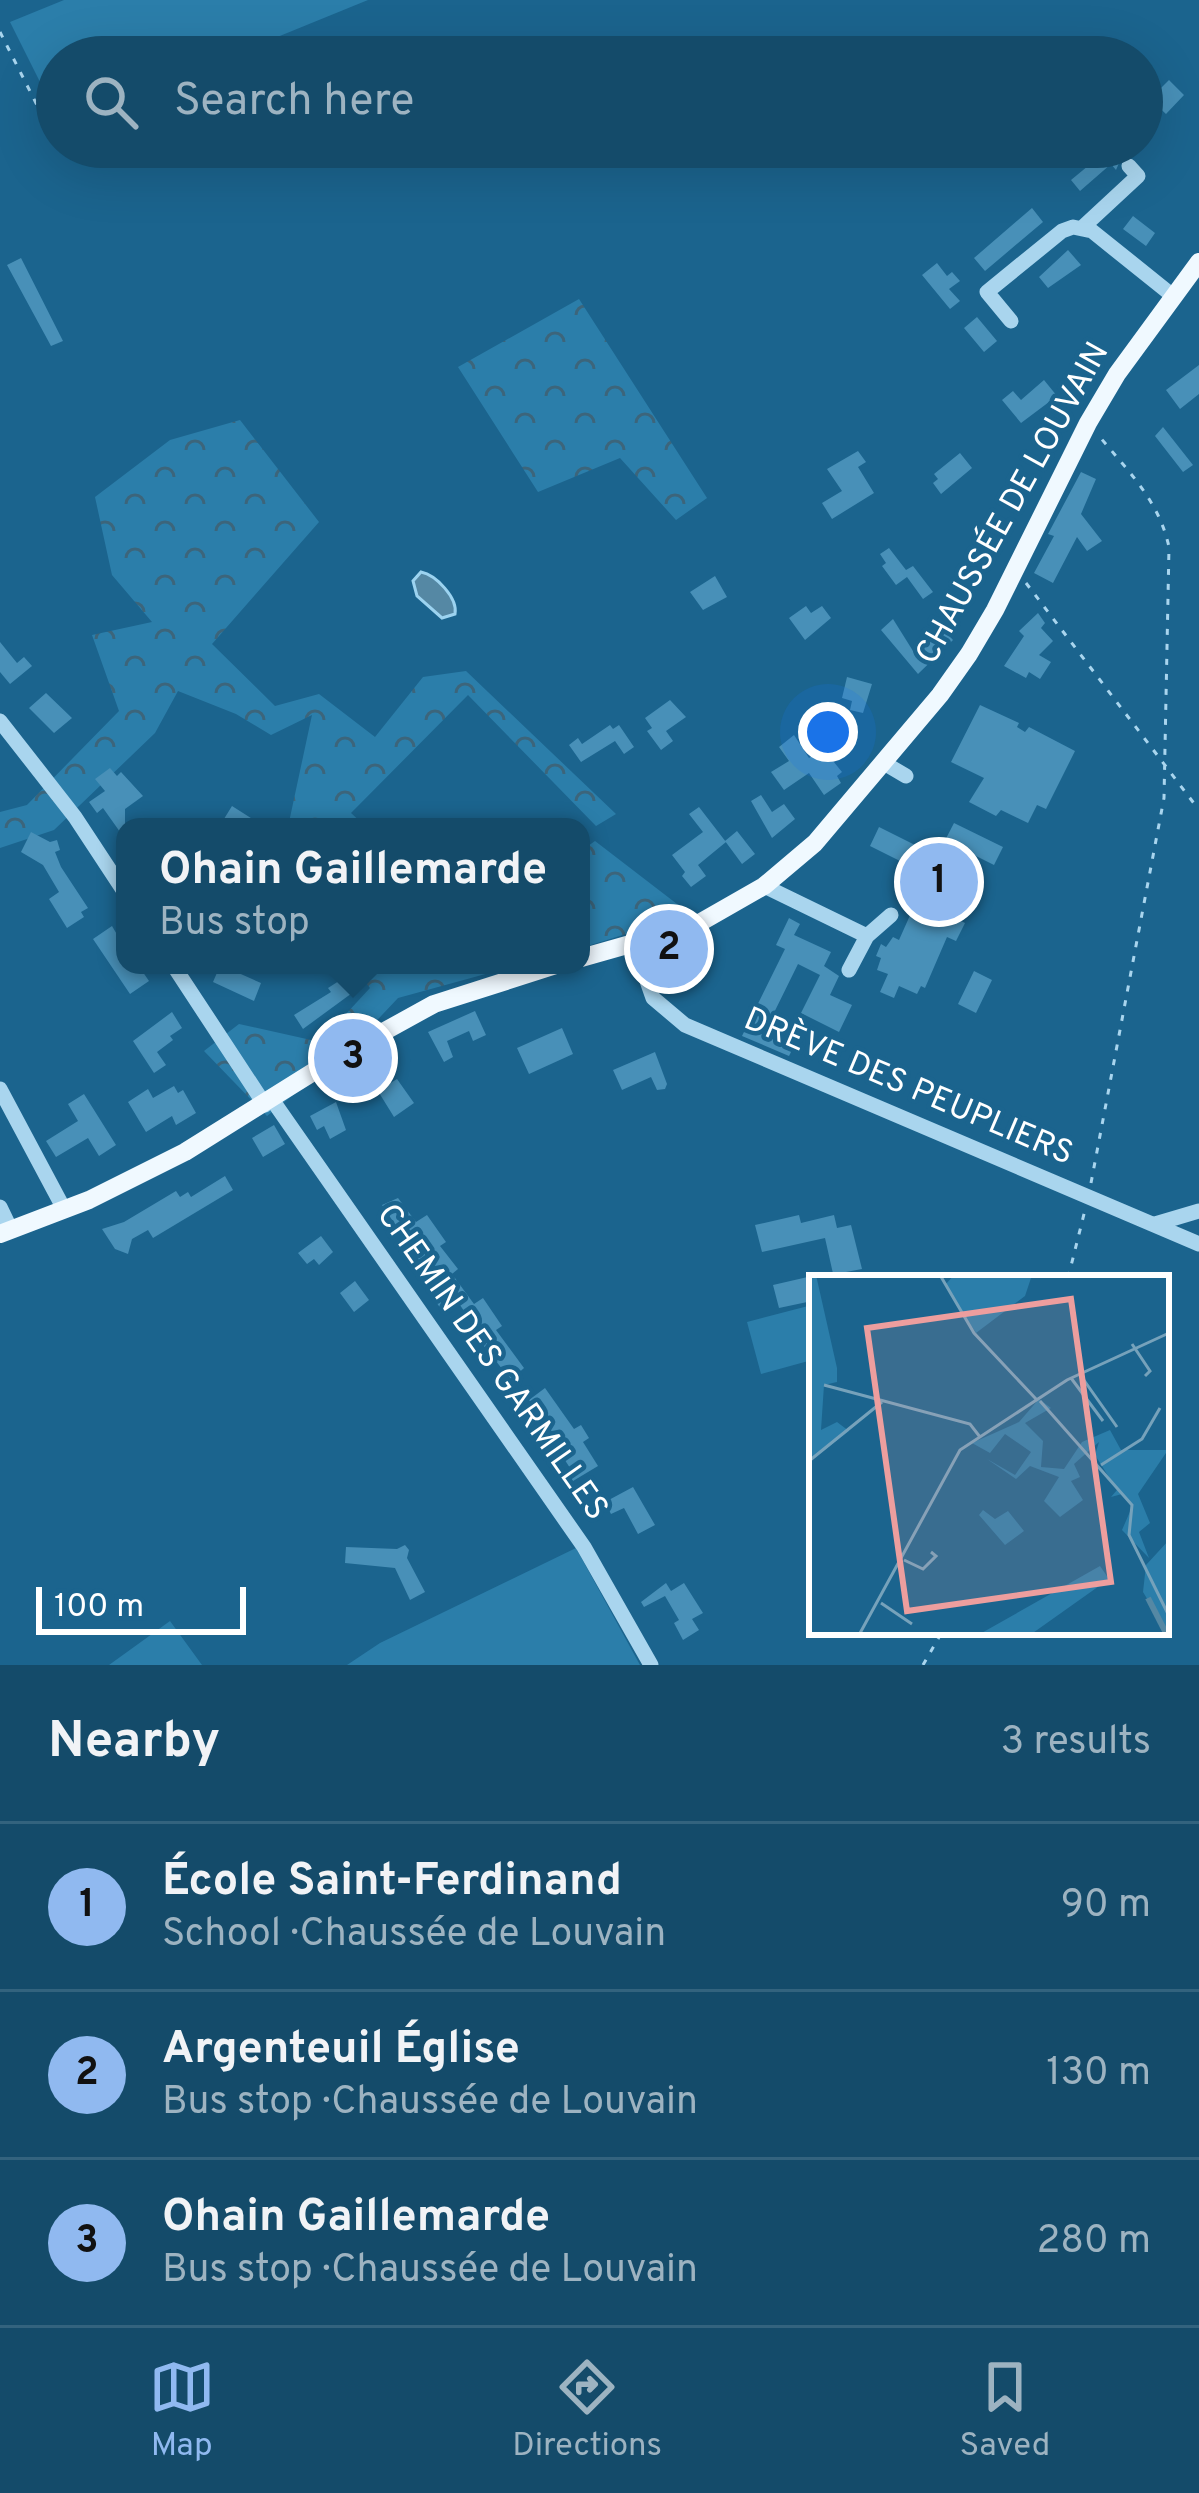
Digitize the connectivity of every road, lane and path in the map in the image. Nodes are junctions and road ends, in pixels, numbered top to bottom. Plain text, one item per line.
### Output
1 (0, 32) edge
2 (36, 103) edge
3 (1131, 168) edge
4 (1083, 227) junction
5 (1199, 262) edge
6 (1173, 296) junction
7 (1011, 320) dead end
8 (1088, 423) junction
9 (1016, 569) junction
10 (0, 722) edge
11 (884, 763) junction
12 (1167, 768) junction
13 (906, 776) dead end
14 (1196, 806) dead end
15 (116, 879) edge
16 (764, 886) junction
17 (891, 915) dead end
18 (867, 936) junction
19 (634, 944) junction
20 (590, 956) edge
21 (849, 970) dead end
22 (179, 974) edge
23 (528, 974) edge
24 (0, 1089) edge
25 (269, 1103) junction
26 (1088, 1197) junction
27 (0, 1207) edge
28 (64, 1209) junction
29 (1199, 1211) edge
30 (1152, 1225) junction
31 (6, 1232) edge
32 (1199, 1244) edge
33 (1069, 1275) edge
34 (940, 1635) edge
35 (651, 1665) edge
36 (923, 1665) edge

1 - 2 path
3 - 4 street
4 - 6 street
4 - 7 street
5 - 6 main road, CHAUSSÉE DE LOUVAIN
6 - 8 main road, CHAUSSÉE DE LOUVAIN
8 - 9 main road, CHAUSSÉE DE LOUVAIN
8 - 12 path
9 - 11 main road, CHAUSSÉE DE LOUVAIN
9 - 12 path
10 - 15 street
11 - 13 street
11 - 16 main road, CHAUSSÉE DE LOUVAIN
12 - 14 path
12 - 26 path
16 - 18 street
16 - 19 main road, CHAUSSÉE DE LOUVAIN
17 - 18 street
18 - 21 street
19 - 20 main road, CHAUSSÉE DE LOUVAIN
19 - 26 street, DRÈVE DES PEUPLIERS
22 - 25 street, CHEMIN DES GARMILLES
23 - 25 main road
24 - 28 street
25 - 28 main road
25 - 35 street, CHEMIN DES GARMILLES
26 - 30 street, DRÈVE DES PEUPLIERS
26 - 33 path
27 - 31 street
28 - 31 main road
29 - 30 street
30 - 32 street, DRÈVE DES PEUPLIERS
34 - 36 path

